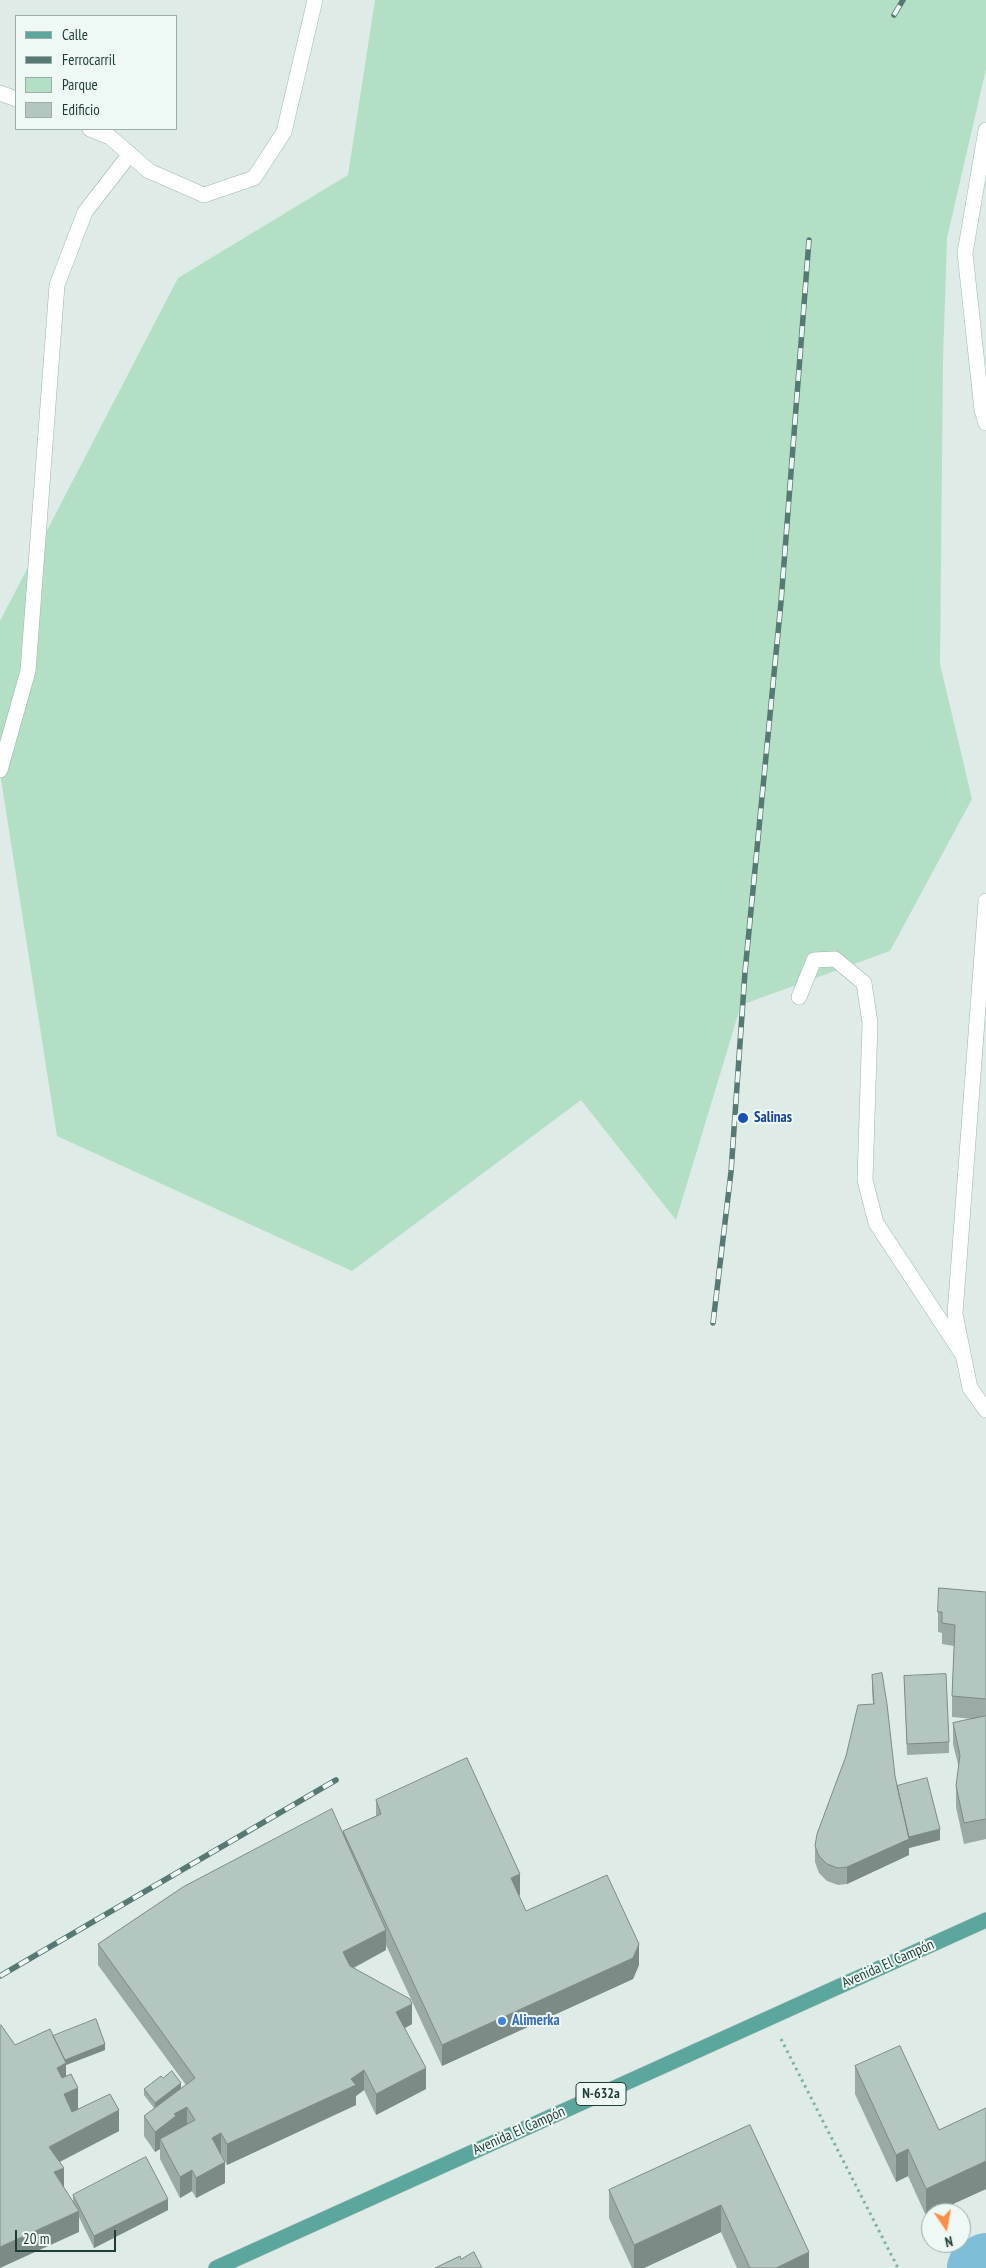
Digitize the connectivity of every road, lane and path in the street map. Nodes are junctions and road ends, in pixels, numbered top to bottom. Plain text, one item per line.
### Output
1 (315, 0) edge
2 (0, 93) edge
3 (15, 99) edge
4 (92, 130) edge
5 (986, 130) edge
6 (130, 154) junction
7 (986, 423) edge
8 (0, 770) edge
9 (986, 900) edge
10 (799, 998) dead end
11 (963, 1355) junction
12 (986, 1410) edge
13 (986, 1920) edge
14 (770, 2018) junction
15 (216, 2268) edge
16 (898, 2268) edge

1 - 6 street
2 - 3 street
4 - 6 street
5 - 7 street
6 - 8 street
9 - 11 street
10 - 11 street
11 - 12 street
13 - 14 main road, Avenida El Campón / N-632a
14 - 15 main road, Avenida El Campón / N-632a
14 - 16 path

